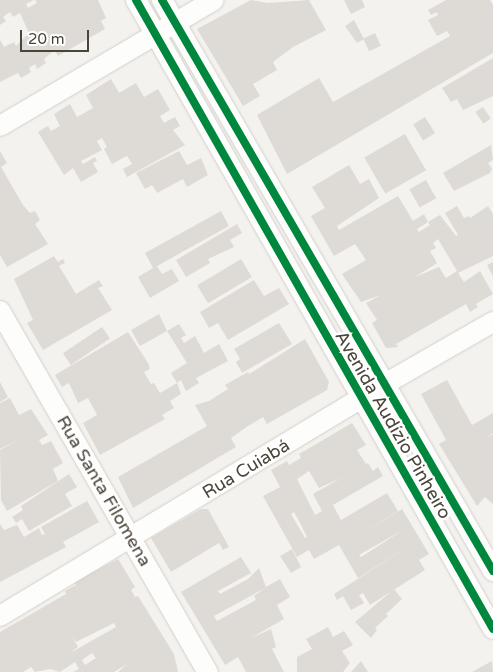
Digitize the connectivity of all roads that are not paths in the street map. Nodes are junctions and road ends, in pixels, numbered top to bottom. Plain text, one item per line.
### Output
1 (136, 0) edge
2 (162, 0) edge
3 (214, 0) edge
4 (175, 23) junction
5 (157, 35) junction
6 (0, 126) edge
7 (255, 162) junction
8 (233, 172) junction
9 (0, 311) edge
10 (493, 322) edge
11 (383, 384) junction
12 (360, 399) junction
13 (432, 467) junction
14 (406, 480) junction
15 (132, 538) junction
16 (493, 571) edge
17 (0, 616) edge
18 (493, 629) edge
19 (208, 672) edge

1 - 5 street, Avenida Audízio Pinheiro
2 - 4 street, Avenida Audízio Pinheiro
3 - 4 street
4 - 5 street
4 - 7 street, Avenida Audízio Pinheiro
5 - 6 street
5 - 8 street, Avenida Audízio Pinheiro
7 - 8 street
7 - 11 street, Avenida Audízio Pinheiro
8 - 12 street, Avenida Audízio Pinheiro
9 - 15 street, Rua Santa Filomena
10 - 11 street, Rua Cuiabá
11 - 12 street, Rua Cuiabá
11 - 13 street, Avenida Audízio Pinheiro
12 - 14 street, Avenida Audízio Pinheiro
12 - 15 street, Rua Cuiabá
13 - 14 street
13 - 16 street, Avenida Audízio Pinheiro
14 - 18 street, Avenida Audízio Pinheiro
15 - 17 street, Rua Cuiabá
15 - 19 street, Rua Santa Filomena

